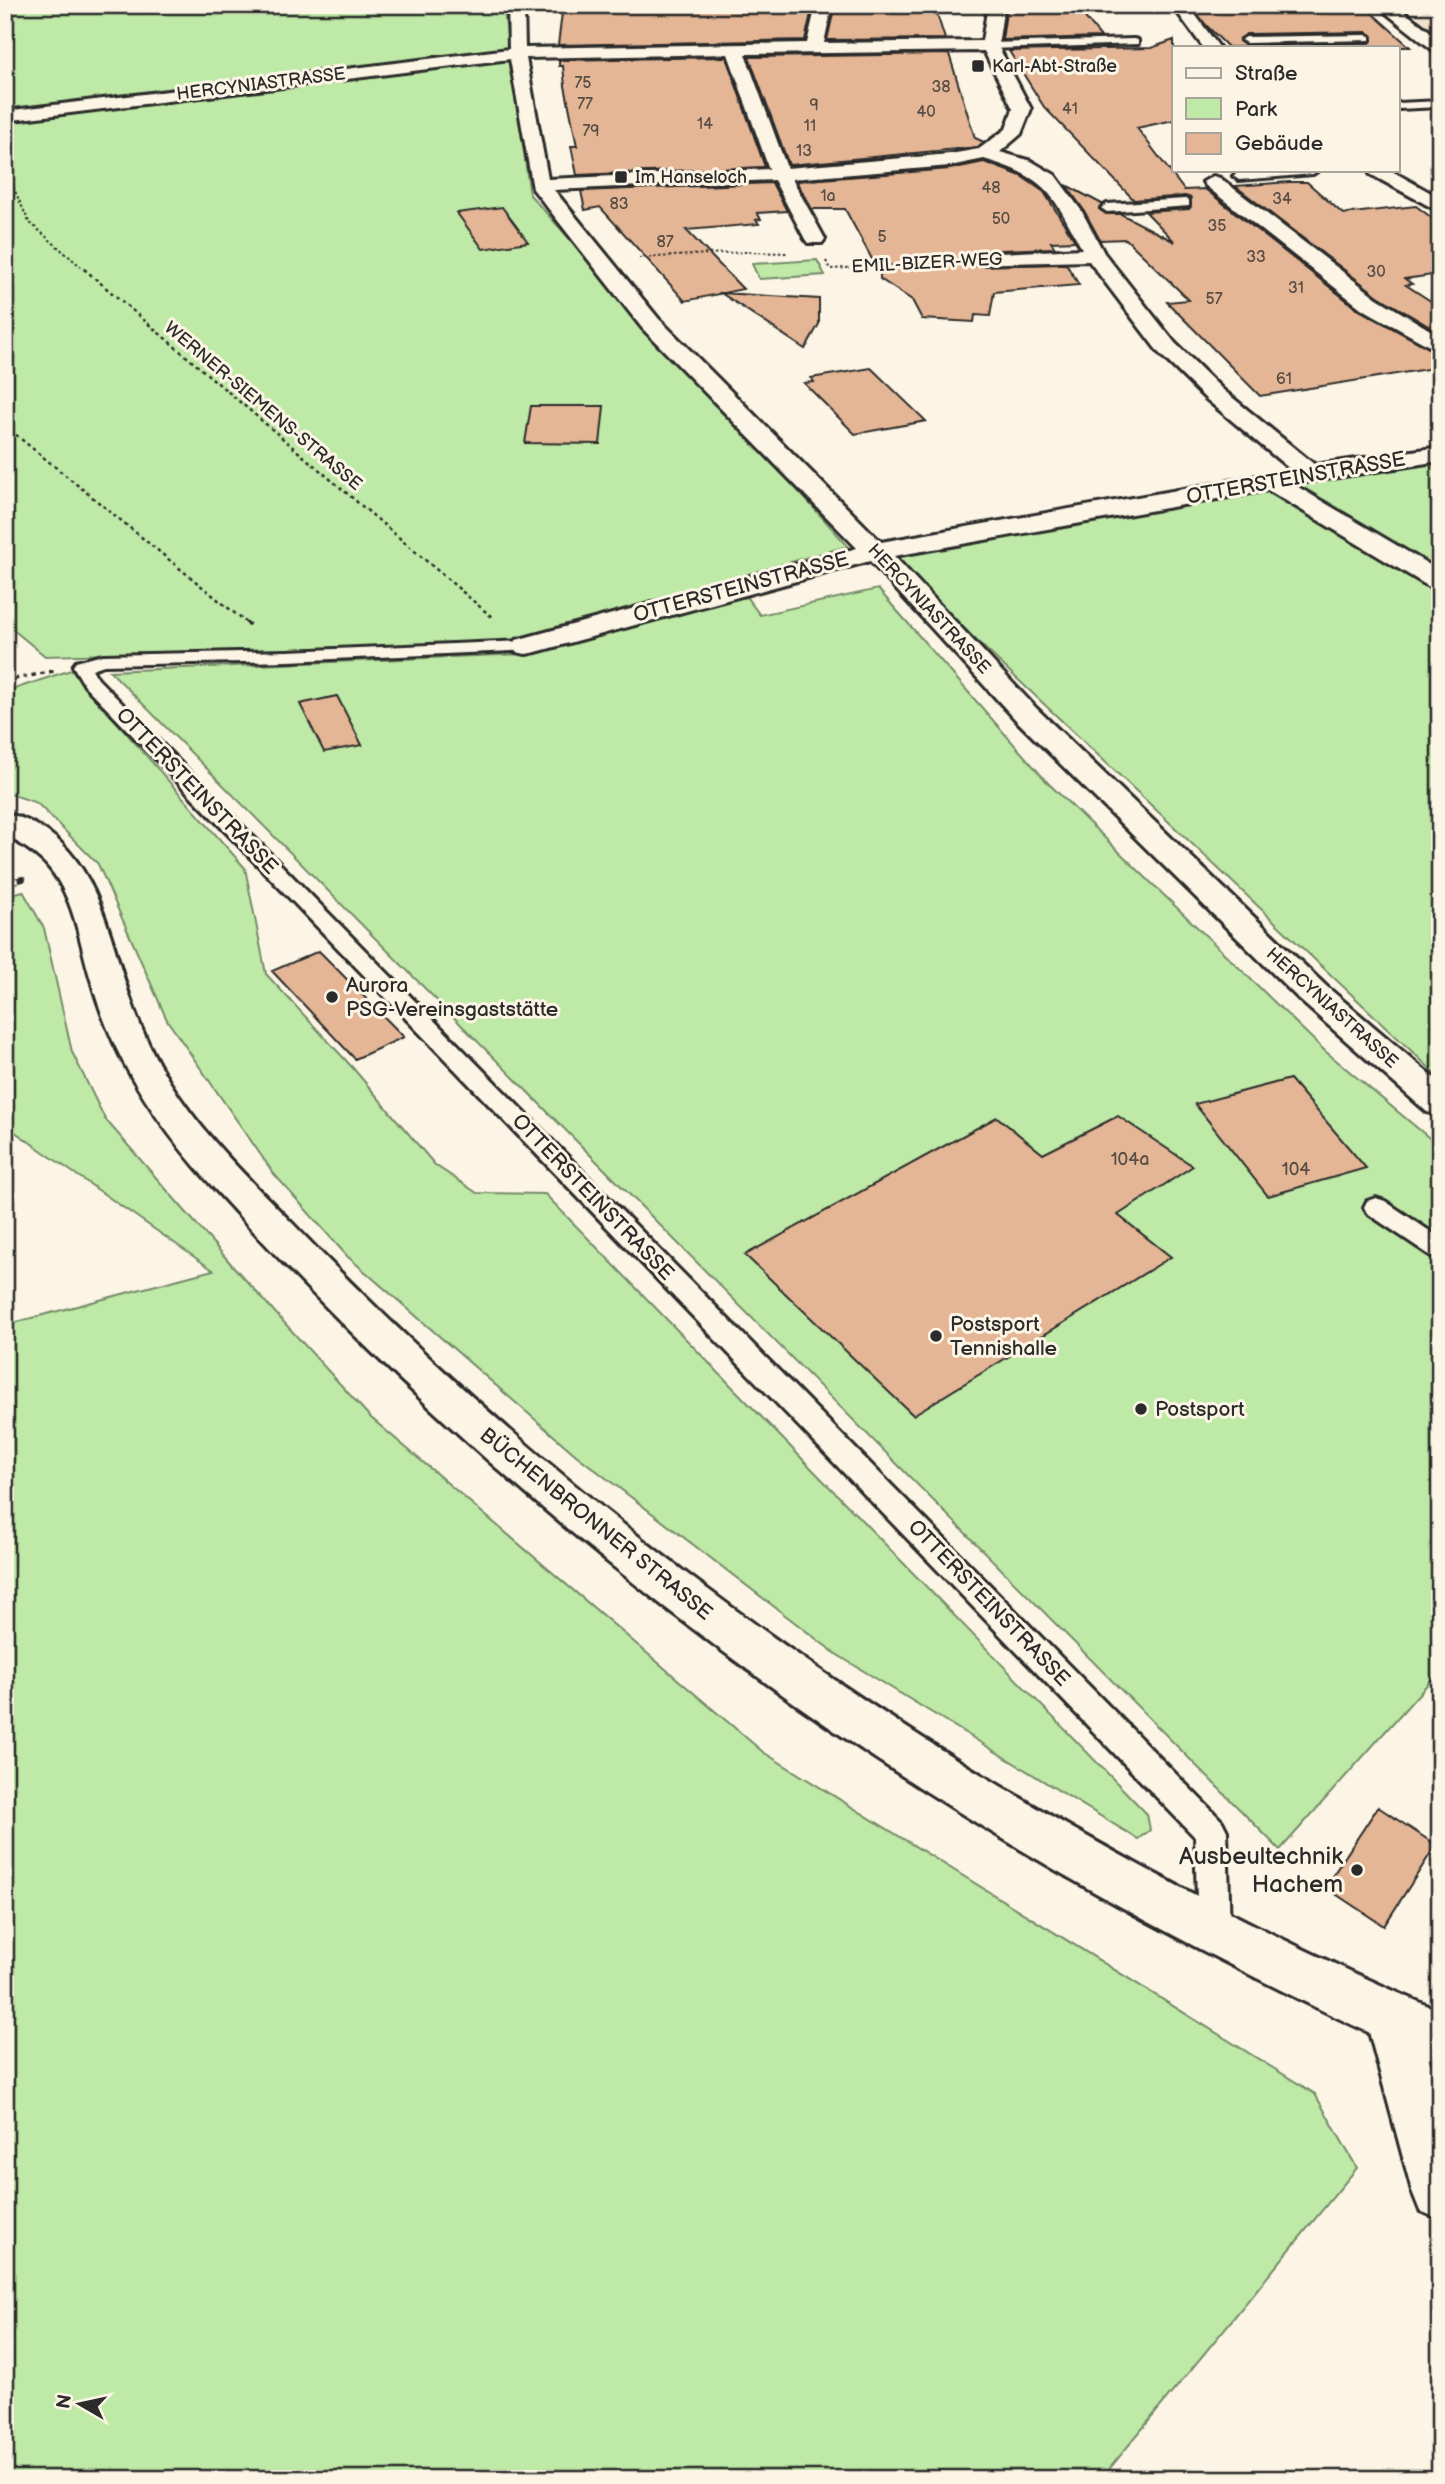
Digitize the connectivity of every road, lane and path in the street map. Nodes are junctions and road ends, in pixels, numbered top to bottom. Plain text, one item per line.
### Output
1 (516, 5) edge
2 (824, 5) edge
3 (996, 5) edge
4 (1180, 5) edge
5 (1411, 5) edge
6 (1388, 8) edge
7 (1366, 37) dead end
8 (1246, 40) dead end
9 (1134, 42) dead end
10 (990, 46) junction
11 (1210, 46) edge
12 (815, 47) junction
13 (1440, 47) edge
14 (735, 49) junction
15 (517, 53) junction
16 (1440, 104) edge
17 (1400, 106) edge
18 (5, 116) edge
19 (985, 153) junction
20 (5, 169) edge
21 (1288, 172) edge
22 (1380, 172) edge
23 (780, 174) junction
24 (1239, 176) dead end
25 (1213, 182) dead end
26 (540, 185) junction
27 (1185, 203) dead end
28 (1440, 206) edge
29 (1107, 208) dead end
30 (819, 246) joint
31 (796, 253) dead end
32 (1096, 255) junction
33 (600, 260) junction
34 (978, 260) joint
35 (1440, 345) edge
36 (5, 426) edge
37 (1440, 454) edge
38 (1310, 473) junction
39 (1272, 482) junction
40 (875, 551) junction
41 (1440, 582) edge
42 (526, 646) junction
43 (288, 656) junction
44 (82, 665) junction
45 (5, 681) edge
46 (5, 822) edge
47 (1440, 1103) edge
48 (1376, 1207) dead end
49 (1440, 1250) edge
50 (1214, 1931) junction
51 (1391, 2017) junction
52 (1440, 2036) edge
53 (1440, 2191) edge

1 - 15 street, HERCYNIASTRASSE
2 - 12 street
3 - 10 street
4 - 11 street
5 - 6 lane
6 - 13 street
7 - 8 lane
9 - 10 lane
10 - 12 street
10 - 19 street
12 - 14 street
14 - 15 street
14 - 23 street
15 - 18 street, HERCYNIASTRASSE
15 - 26 street, HERCYNIASTRASSE
16 - 17 lane
19 - 23 street
19 - 32 street
20 - 42 path, WERNER-SIEMENS-STRASSE
21 - 24 lane
22 - 28 street
23 - 26 street
23 - 30 street
25 - 35 street
26 - 33 street, HERCYNIASTRASSE
27 - 29 lane
30 - 34 path, EMIL-BIZER-WEG
31 - 33 path
32 - 34 street, EMIL-BIZER-WEG
32 - 38 street
33 - 40 street, HERCYNIASTRASSE
36 - 43 path
37 - 38 street, OTTERSTEINSTRASSE
38 - 39 street, OTTERSTEINSTRASSE
39 - 40 street, OTTERSTEINSTRASSE
39 - 41 street
40 - 42 street, OTTERSTEINSTRASSE
40 - 47 street, HERCYNIASTRASSE
42 - 43 lane, OTTERSTEINSTRASSE
43 - 44 lane, OTTERSTEINSTRASSE
44 - 45 path
44 - 50 lane, OTTERSTEINSTRASSE
46 - 50 street, BÜCHENBRONNER STRASSE
48 - 49 lane
50 - 51 street, BÜCHENBRONNER STRASSE
51 - 52 street, BÜCHENBRONNER STRASSE
51 - 53 street

